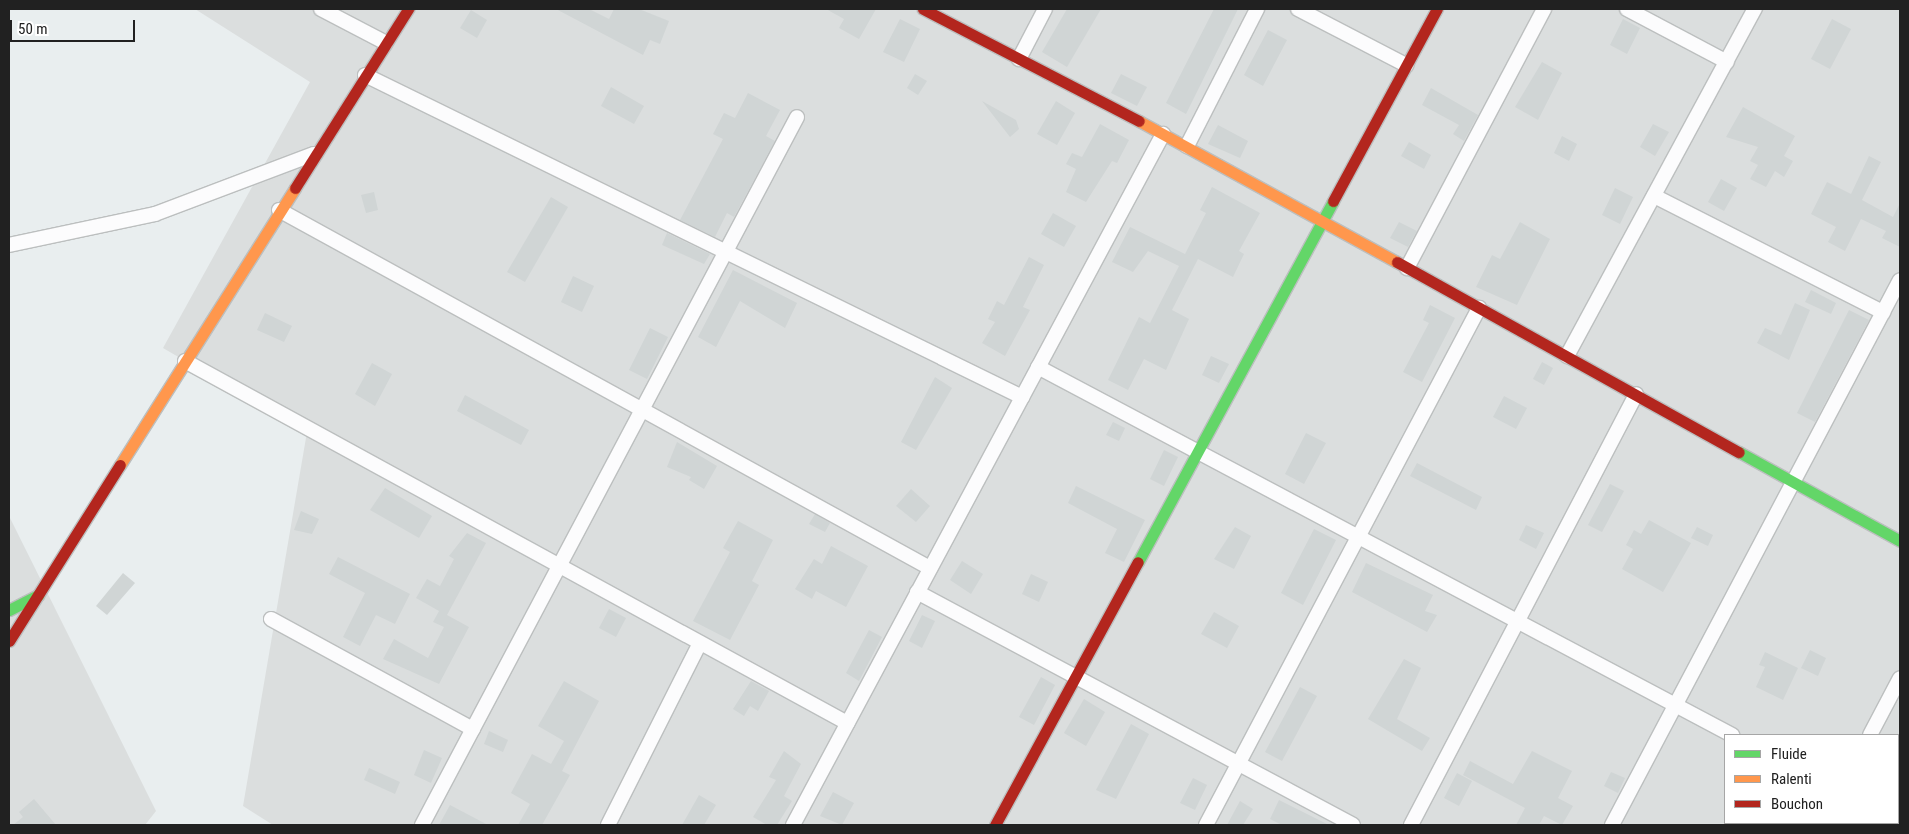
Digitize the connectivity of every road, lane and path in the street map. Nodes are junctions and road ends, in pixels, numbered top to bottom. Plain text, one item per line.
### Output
1 (320, 9) edge
2 (408, 9) edge
3 (923, 9) edge
4 (1045, 9) edge
5 (1257, 9) edge
6 (1298, 9) edge
7 (1437, 9) edge
8 (1544, 9) edge
9 (1627, 9) edge
10 (1756, 9) edge
11 (386, 43) junction
12 (1019, 59) junction
13 (1726, 62) junction
14 (1406, 65) junction
15 (365, 75) junction
16 (797, 118) dead end
17 (1163, 134) junction
18 (1187, 146) junction
19 (314, 154) junction
20 (1654, 196) junction
21 (279, 210) junction
22 (1322, 221) junction
23 (9, 245) edge
24 (726, 252) junction
25 (1407, 268) junction
26 (1900, 280) edge
27 (1479, 308) junction
28 (1883, 312) junction
29 (1567, 356) junction
30 (184, 361) junction
31 (1038, 367) junction
32 (1636, 394) junction
33 (1022, 397) junction
34 (642, 410) junction
35 (1197, 452) junction
36 (1794, 482) junction
37 (1358, 537) junction
38 (1900, 540) edge
39 (560, 566) junction
40 (930, 568) junction
41 (917, 592) junction
42 (38, 594) junction
43 (9, 610) edge
44 (271, 619) dead end
45 (1518, 622) junction
46 (9, 641) edge
47 (700, 643) junction
48 (1076, 677) junction
49 (1900, 678) edge
50 (1676, 705) junction
51 (847, 723) junction
52 (473, 729) junction
53 (1730, 734) edge
54 (1871, 734) edge
55 (1238, 764) junction
56 (796, 824) edge
57 (422, 825) edge
58 (608, 825) edge
59 (995, 825) edge
60 (1206, 825) edge
61 (1353, 825) edge
62 (1412, 825) edge
63 (1612, 825) edge

1 - 11 street
2 - 11 street
3 - 12 street
4 - 12 street
5 - 18 street
6 - 14 street
7 - 14 street
8 - 25 street
9 - 13 street
10 - 13 street
11 - 15 street
12 - 17 street
13 - 20 street
14 - 22 street
15 - 19 street
15 - 24 street
16 - 24 street
17 - 18 street
17 - 31 street
18 - 22 street
19 - 21 street
19 - 23 street
20 - 28 street
20 - 29 street
21 - 30 street
21 - 34 street
22 - 25 street
22 - 35 street
24 - 33 street
24 - 34 street
25 - 27 street
26 - 28 street
27 - 29 street
27 - 37 street
28 - 36 street
29 - 32 street
30 - 39 street
30 - 42 street
31 - 33 street
31 - 35 street
32 - 36 street
32 - 45 street
33 - 40 street
34 - 39 street
34 - 40 street
35 - 37 street
35 - 48 street
36 - 38 street
36 - 50 street
37 - 45 street
37 - 55 street
39 - 47 street
39 - 52 street
40 - 41 street
41 - 48 street
41 - 51 street
42 - 43 street
42 - 46 street
44 - 52 street
45 - 50 street
45 - 62 street
47 - 51 street
47 - 58 street
48 - 55 street
48 - 59 street
49 - 54 street
50 - 53 street
50 - 63 street
51 - 56 street
52 - 57 street
55 - 60 street
55 - 61 street

